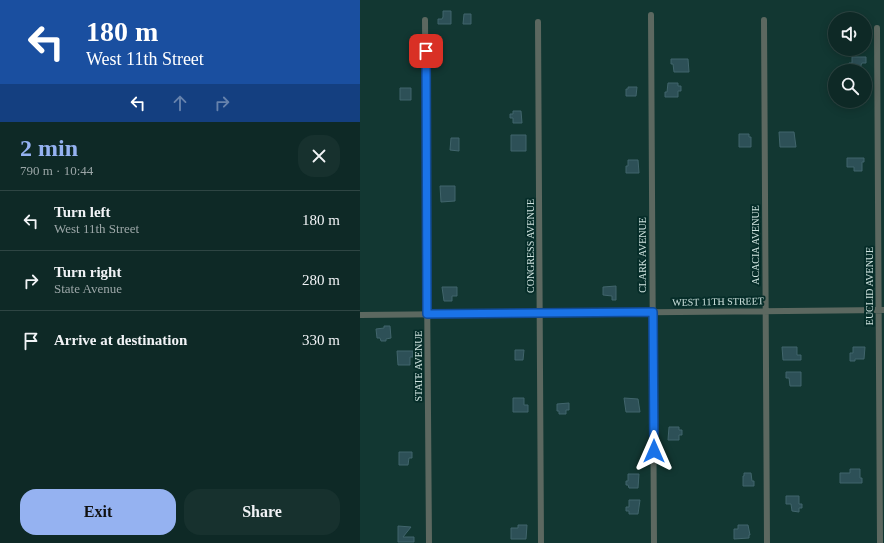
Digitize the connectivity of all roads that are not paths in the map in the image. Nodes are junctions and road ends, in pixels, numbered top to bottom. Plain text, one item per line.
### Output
1 (651, 16) dead end
2 (426, 20) dead end
3 (764, 20) dead end
4 (538, 22) dead end
5 (877, 28) dead end
6 (881, 310) edge
7 (765, 311) junction
8 (653, 312) junction
9 (540, 313) junction
10 (427, 314) junction
11 (360, 315) edge
12 (428, 543) edge
13 (541, 543) edge
14 (654, 543) edge
15 (767, 543) edge
16 (880, 543) edge

1 - 8 street, CLARK AVENUE
2 - 10 street, STATE AVENUE
3 - 7 street, ACACIA AVENUE
4 - 9 street, CONGRESS AVENUE
5 - 6 street, EUCLID AVENUE
6 - 7 street, WEST 11TH STREET
6 - 16 street, EUCLID AVENUE
7 - 8 street, WEST 11TH STREET
7 - 15 street, ACACIA AVENUE
8 - 9 street, WEST 11TH STREET
8 - 14 street, CLARK AVENUE
9 - 10 street, WEST 11TH STREET
9 - 13 street, CONGRESS AVENUE
10 - 11 street, WEST 11TH STREET
10 - 12 street, STATE AVENUE

